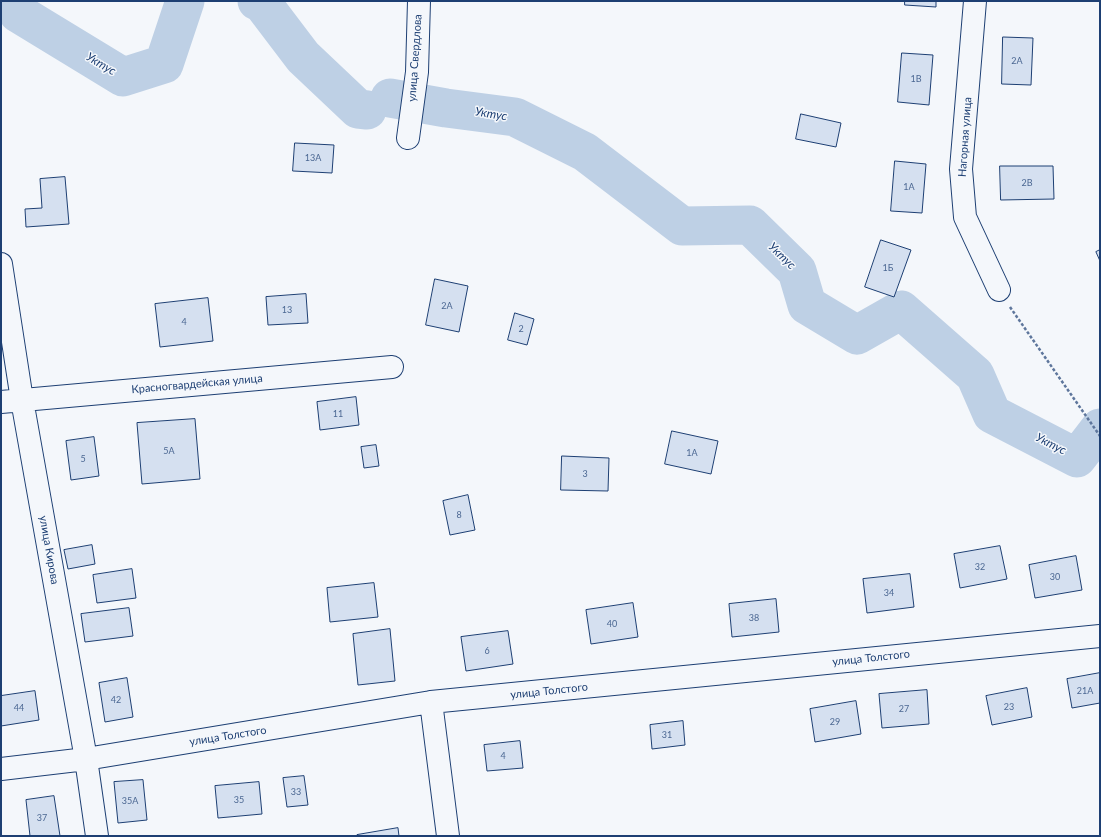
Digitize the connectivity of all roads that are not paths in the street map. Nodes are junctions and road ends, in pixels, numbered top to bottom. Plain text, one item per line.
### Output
1 (419, 1) edge
2 (975, 1) edge
3 (408, 138) dead end
4 (1, 264) edge
5 (999, 290) road end
6 (392, 367) dead end
7 (22, 400) junction
8 (1, 402) edge
9 (1100, 636) edge
10 (432, 702) junction
11 (86, 759) junction
12 (1, 769) edge
13 (97, 836) edge
14 (448, 836) edge

1 - 3 street, улица Свердлова
2 - 5 street, Нагорная улица
4 - 7 street, улица Кирова
6 - 7 street, Красногвардейская улица
7 - 8 street, Красногвардейская улица
7 - 11 street, улица Кирова
9 - 10 street, улица Толстого
10 - 11 street, улица Толстого
10 - 14 street
11 - 12 street, улица Толстого
11 - 13 street, улица Кирова

